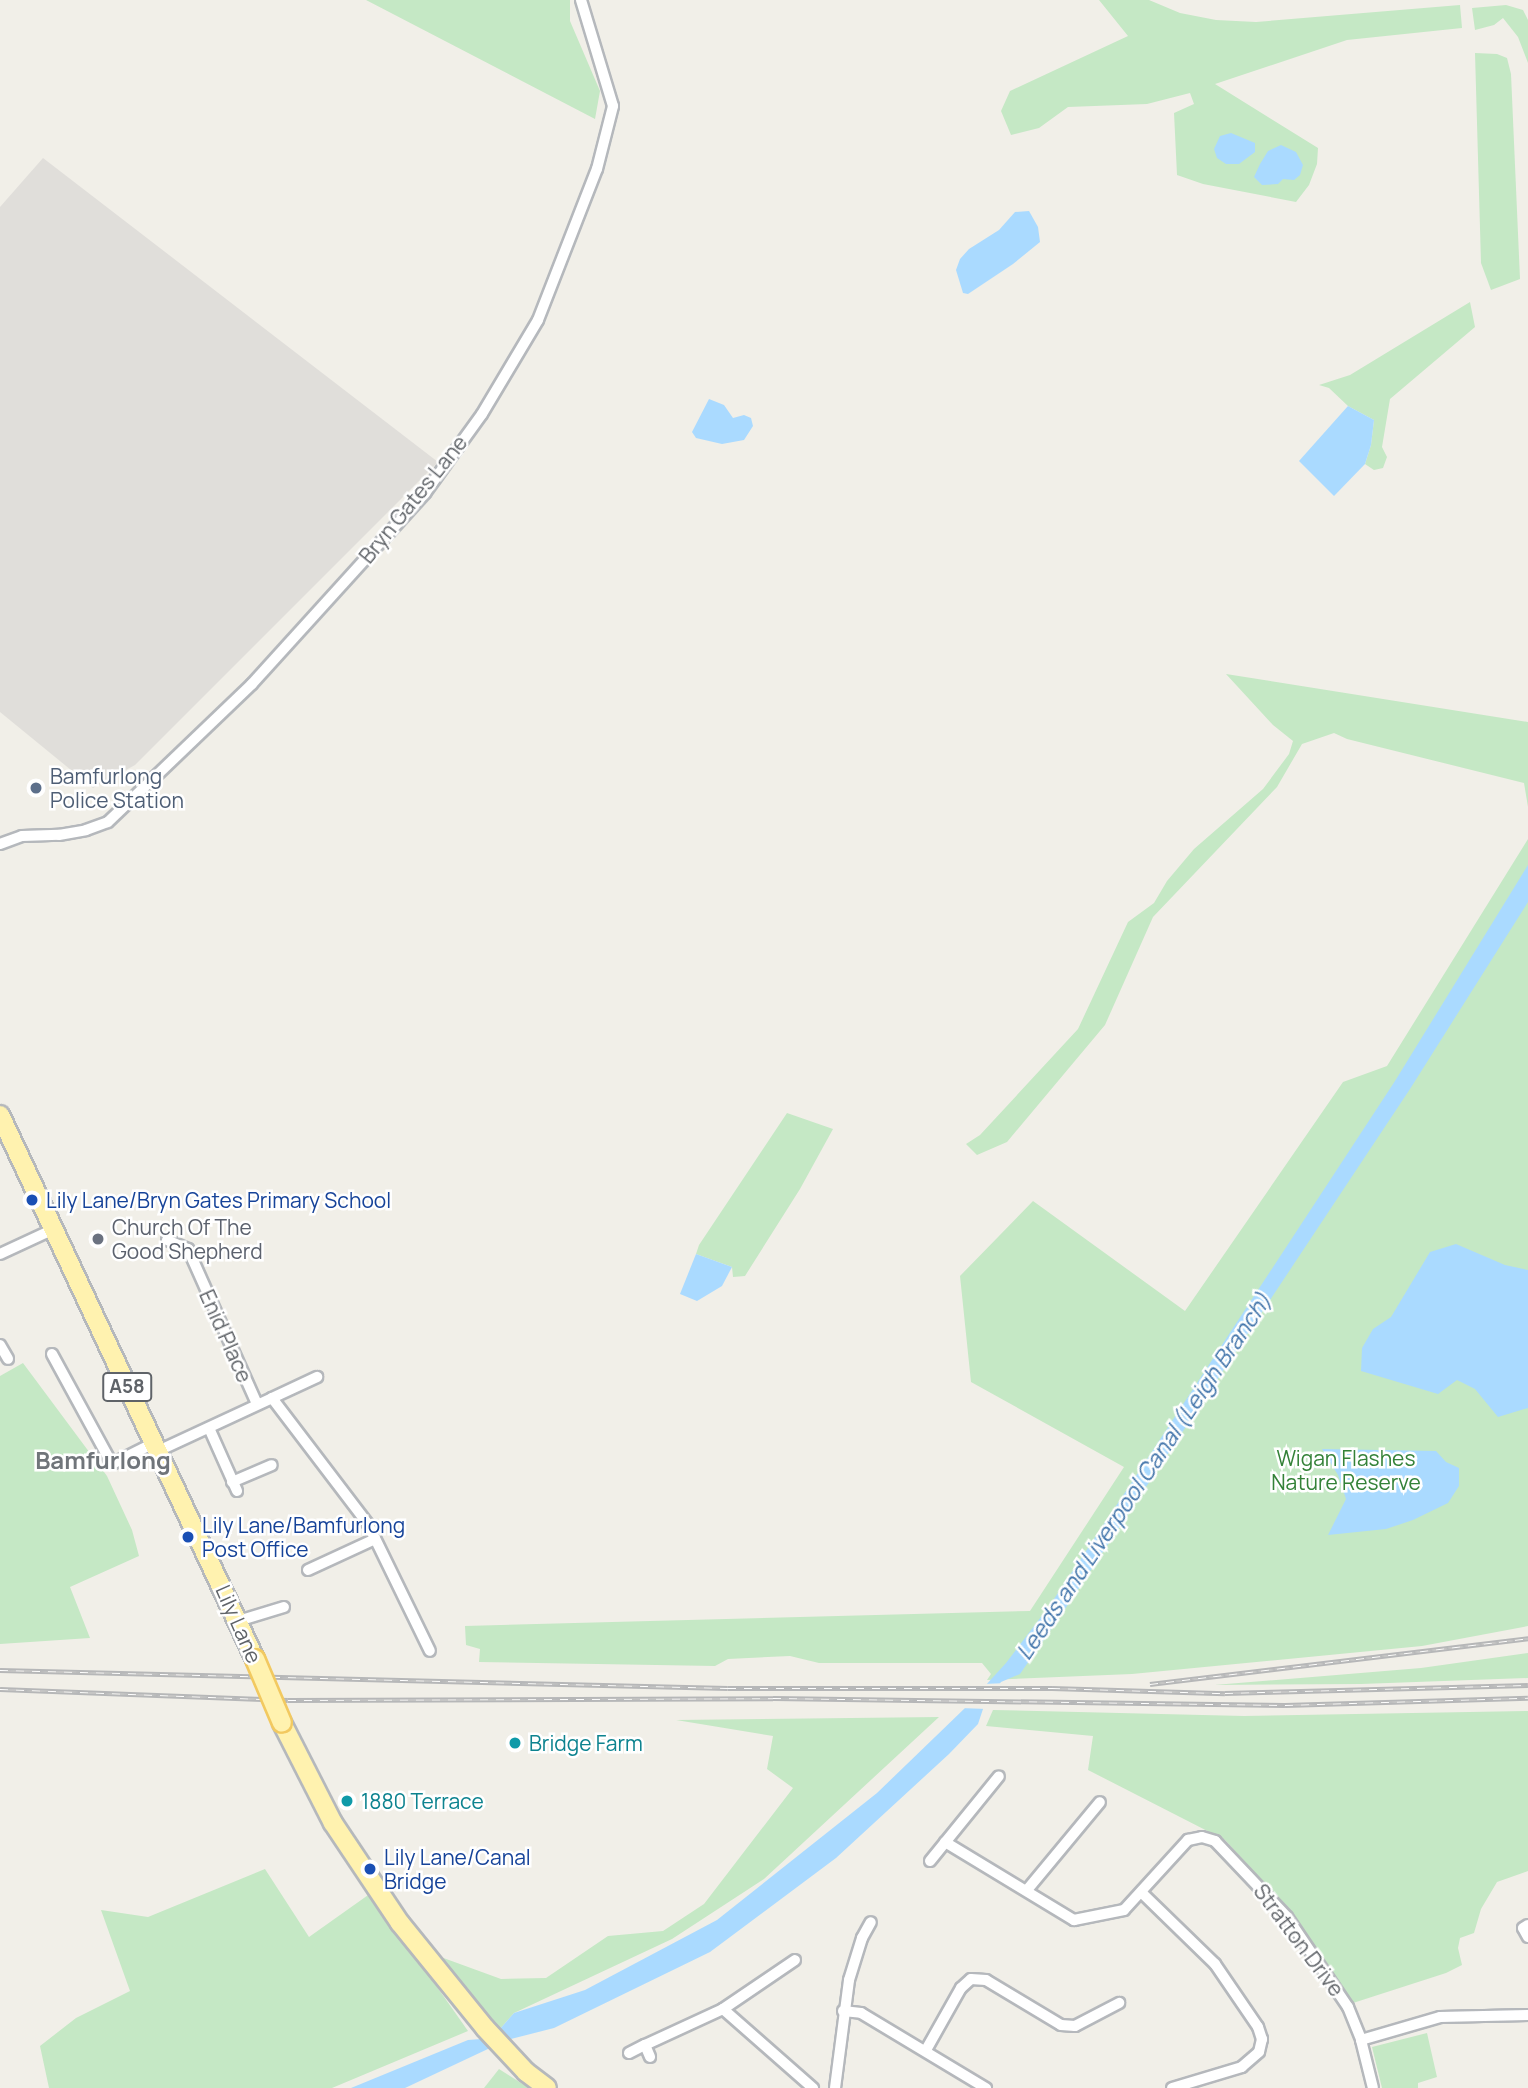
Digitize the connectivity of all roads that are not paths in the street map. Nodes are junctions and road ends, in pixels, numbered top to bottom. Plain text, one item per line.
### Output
1 (581, 0) edge
2 (0, 844) edge
3 (0, 1115) edge
4 (54, 1229) junction
5 (167, 1240) dead end
6 (0, 1254) edge
7 (0, 1345) edge
8 (52, 1354) dead end
9 (8, 1359) dead end
10 (317, 1377) dead end
11 (272, 1398) junction
12 (257, 1404) junction
13 (209, 1428) junction
14 (155, 1447) junction
15 (272, 1465) dead end
16 (375, 1539) junction
17 (308, 1570) dead end
18 (284, 1607) dead end
19 (238, 1621) junction
20 (430, 1651) dead end
21 (999, 1776) dead end
22 (1100, 1802) dead end
23 (945, 1842) junction
24 (930, 1861) dead end
25 (1027, 1890) junction
26 (1142, 1892) junction
27 (871, 1922) dead end
28 (1528, 1925) edge
29 (1528, 1937) edge
30 (796, 1960) dead end
31 (1119, 2003) dead end
32 (723, 2009) junction
33 (843, 2011) junction
34 (1527, 2018) edge
35 (1361, 2040) junction
36 (645, 2045) junction
37 (926, 2050) junction
38 (629, 2053) dead end
39 (650, 2057) dead end
40 (547, 2088) edge
41 (813, 2088) edge
42 (835, 2088) edge
43 (986, 2088) edge
44 (1172, 2088) edge
45 (1373, 2088) edge

1 - 2 street, Bryn Gates Lane
3 - 4 main road, Lily Lane / A58
4 - 6 street
4 - 14 main road, Lily Lane / A58
5 - 12 street, Enid Place
7 - 9 street
8 - 14 street
10 - 11 street
11 - 12 street
11 - 16 street
12 - 13 street
13 - 14 street
13 - 15 street
14 - 19 main road, Lily Lane / A58
16 - 17 street
16 - 20 street
18 - 19 street
19 - 40 main road, Lily Lane / A58, bridge
21 - 23 street
22 - 25 street
23 - 24 street
23 - 25 street, Stratton Drive
25 - 26 street, Stratton Drive
26 - 35 street, Stratton Drive
26 - 44 street
27 - 33 street
28 - 29 street
30 - 32 street
31 - 37 street
32 - 36 street
32 - 41 street
33 - 37 street
33 - 42 street
34 - 35 street
35 - 45 street
36 - 38 street
36 - 39 street
37 - 43 street

